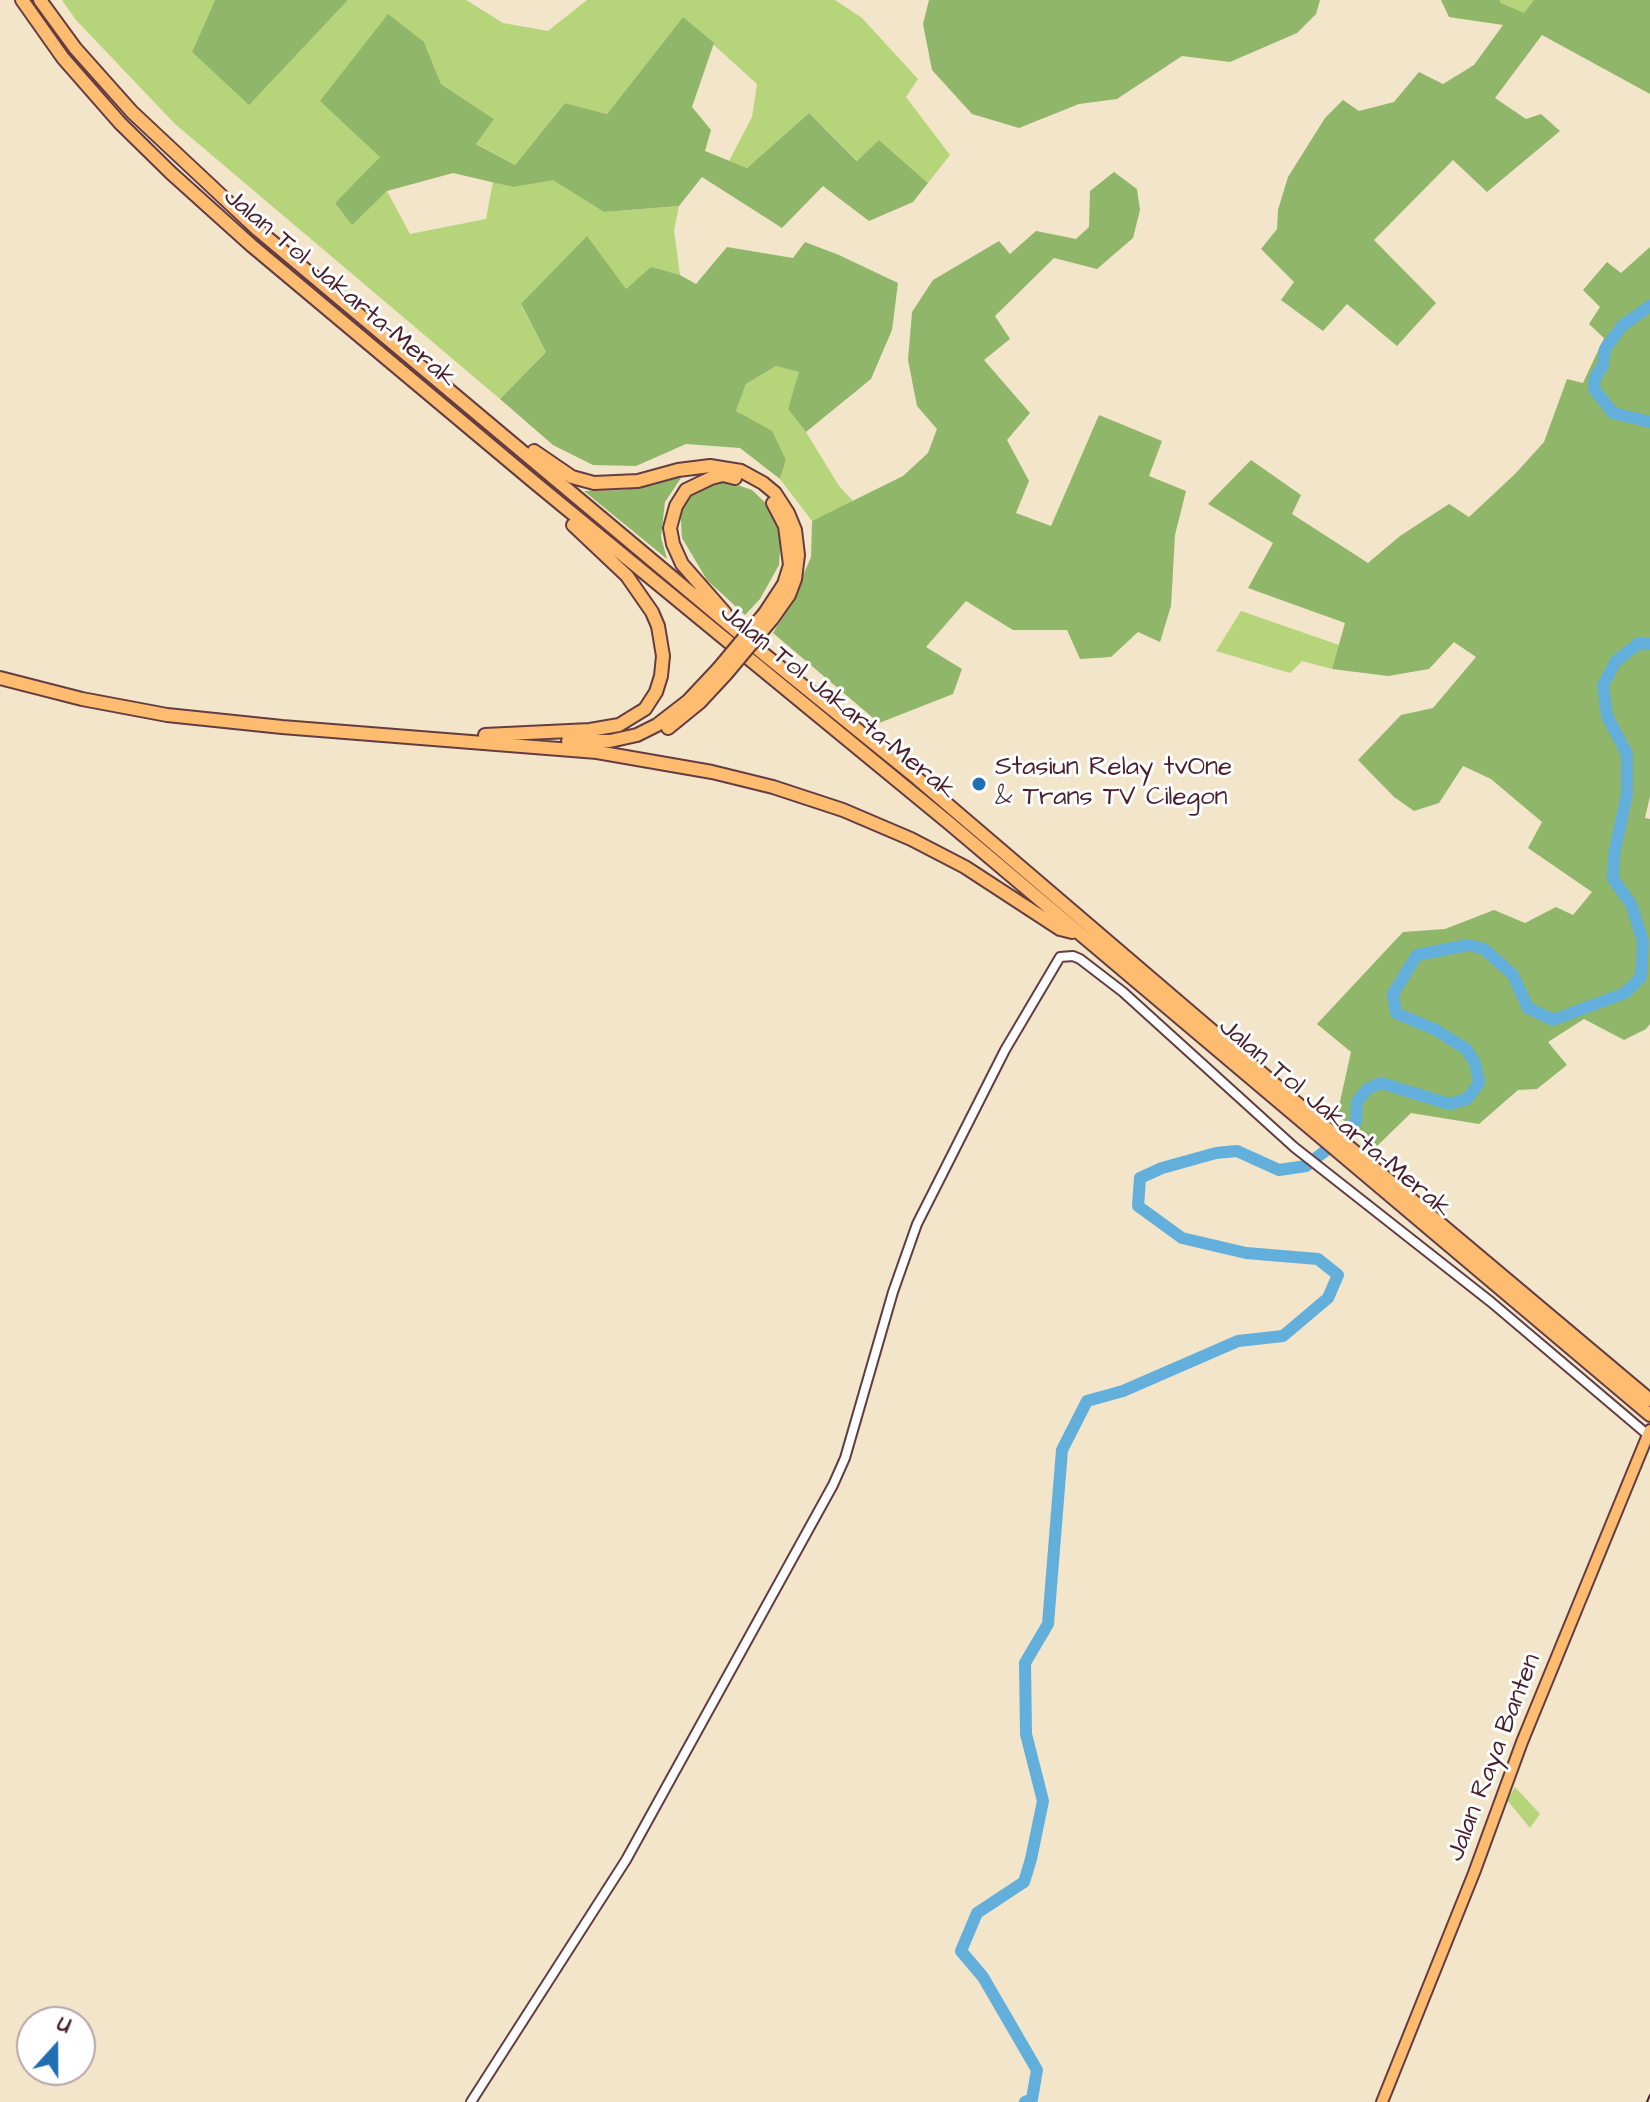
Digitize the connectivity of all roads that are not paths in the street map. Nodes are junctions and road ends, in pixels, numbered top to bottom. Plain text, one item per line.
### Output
1 (22, 0) edge
2 (40, 0) edge
3 (480, 414) junction
4 (534, 482) junction
5 (768, 616) junction
6 (765, 655) junction
7 (0, 671) edge
8 (722, 671) junction
9 (0, 678) edge
10 (485, 735) junction
11 (597, 752) junction
12 (1076, 932) junction
13 (1312, 1122) junction
14 (1362, 1164) junction
15 (1650, 1400) edge
16 (1650, 1415) edge
17 (1649, 1432) edge
18 (471, 2102) edge
19 (1382, 2102) edge

1 - 4 highway, Jalan Tol Jakarta–Merak
2 - 3 highway, Jalan Tol Jakarta–Merak
3 - 5 highway
3 - 6 highway, Jalan Tol Jakarta–Merak
4 - 10 highway
4 - 12 highway, Jalan Tol Jakarta–Merak
5 - 6 highway
5 - 8 highway, bridge
6 - 13 highway, Jalan Tol Jakarta–Merak
7 - 10 highway
8 - 10 highway
8 - 11 highway
9 - 11 highway
11 - 12 highway
12 - 13 highway, Jalan Tol Jakarta–Merak
13 - 14 highway, Jalan Tol Jakarta–Merak
14 - 15 highway, Jalan Tol Jakarta–Merak
14 - 16 highway, Jalan Tol Jakarta–Merak
17 - 18 street
17 - 19 main road, Jalan Raya Banten

